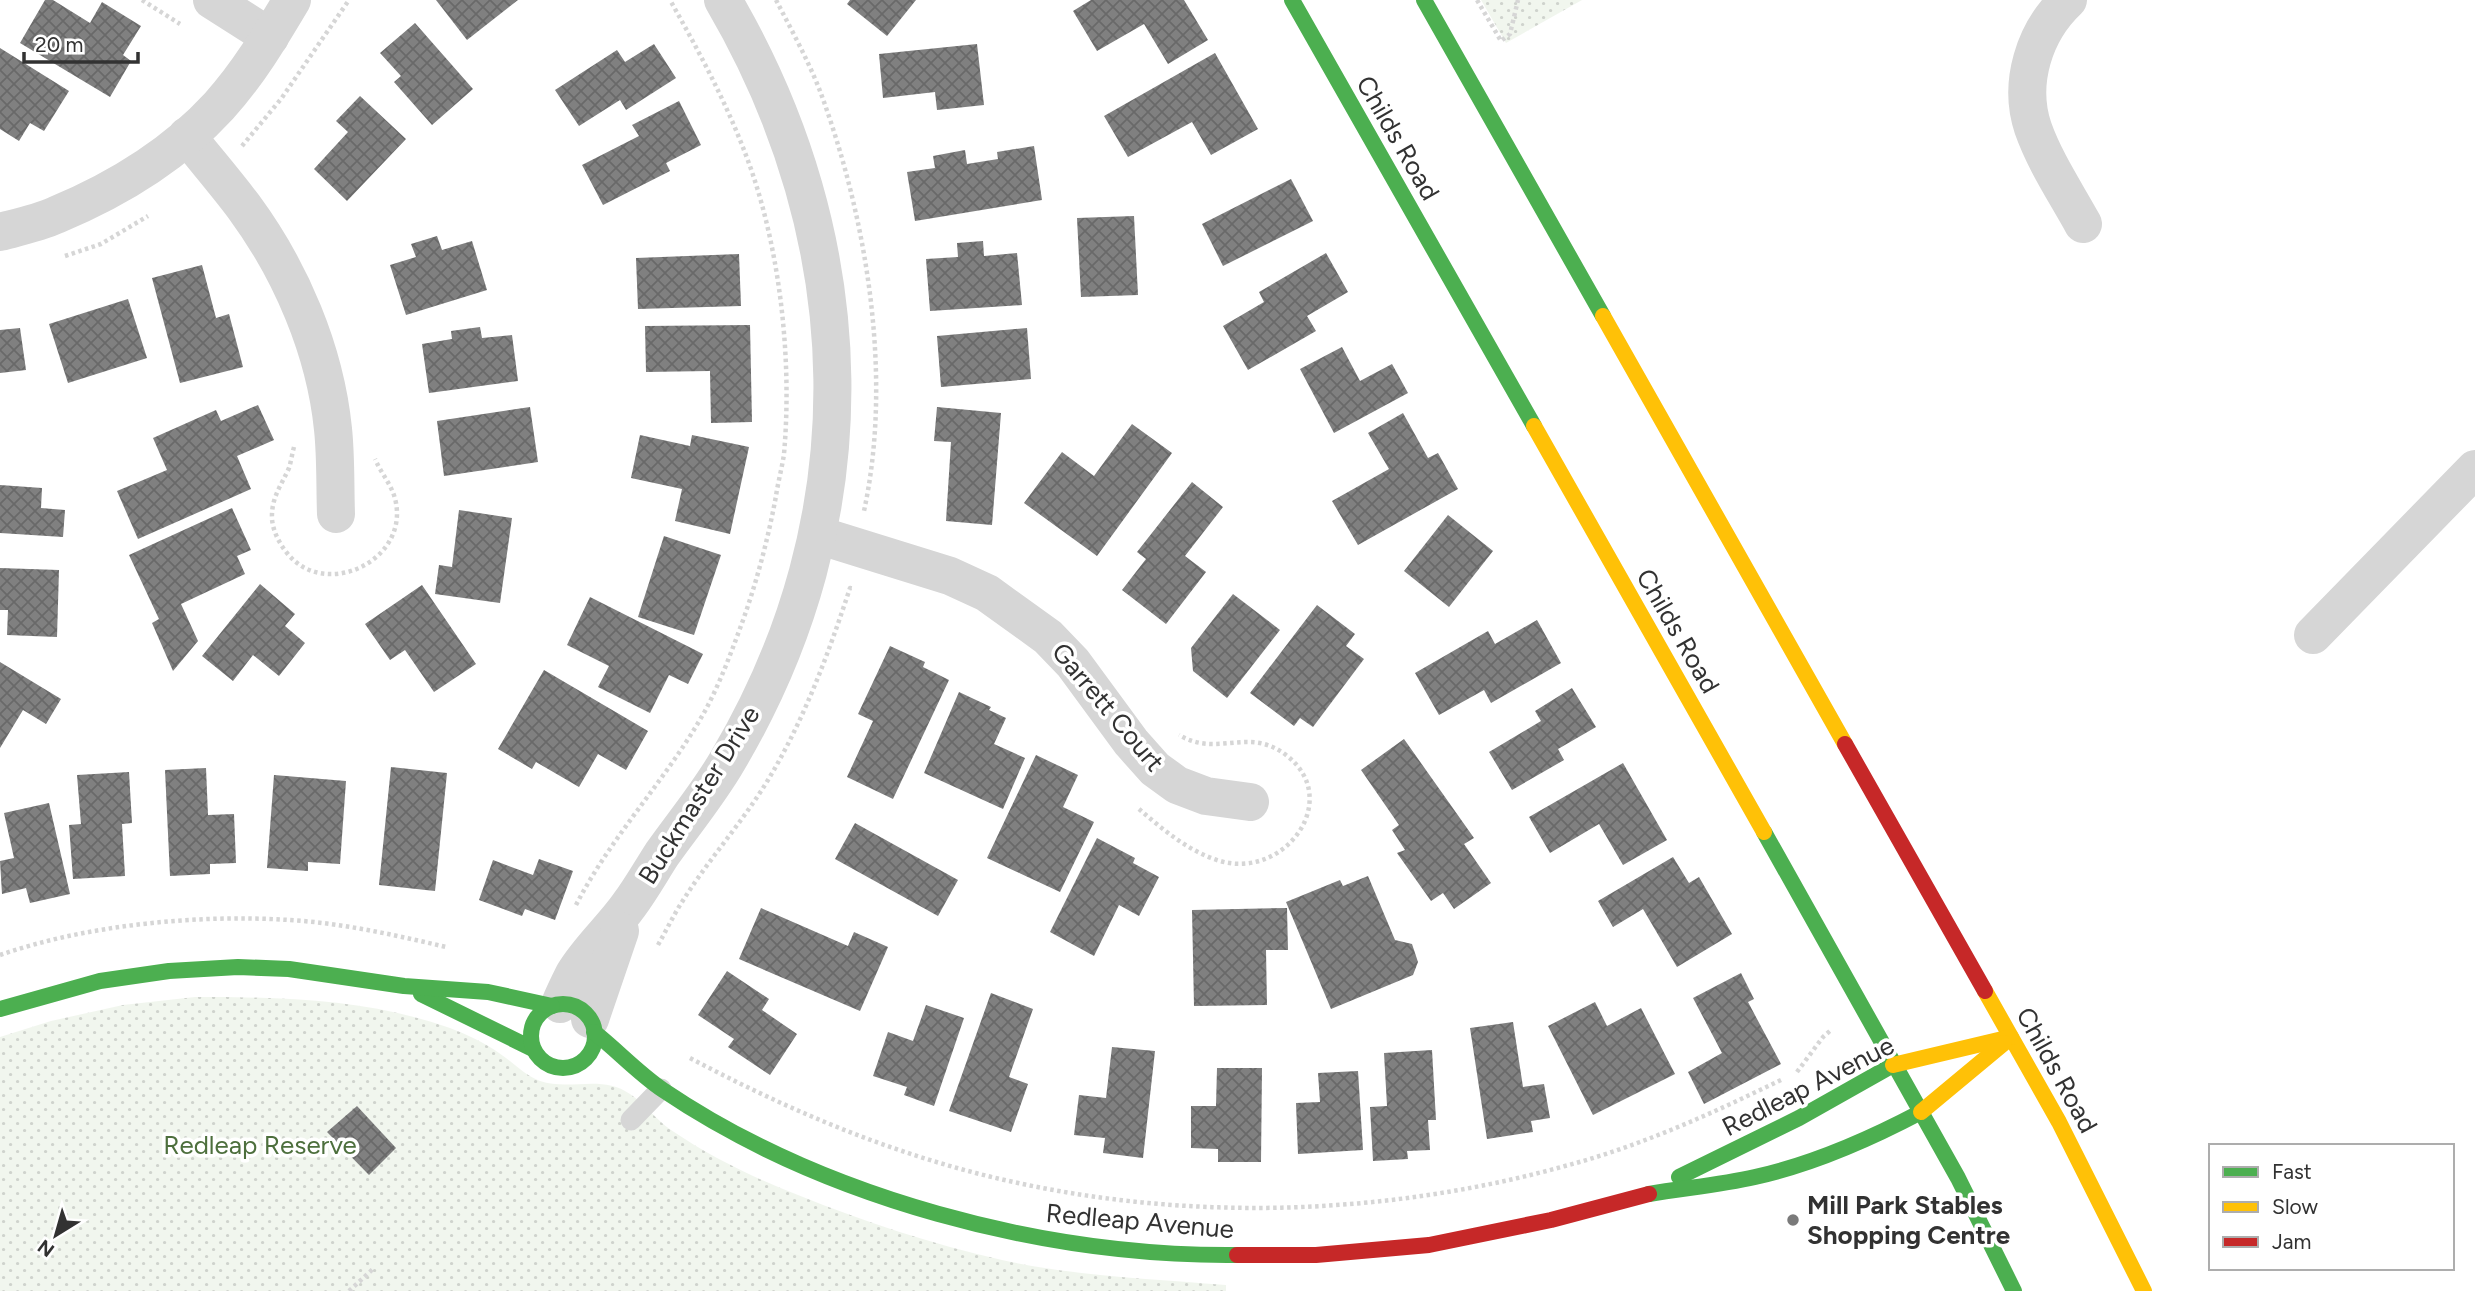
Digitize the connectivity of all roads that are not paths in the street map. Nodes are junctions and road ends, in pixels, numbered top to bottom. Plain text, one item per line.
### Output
1 (212, 0) edge
2 (292, 0) edge
3 (723, 0) edge
4 (1292, 0) edge
5 (1424, 0) edge
6 (2068, 0) edge
7 (270, 37) junction
8 (187, 136) junction
9 (2083, 224) dead end
10 (0, 232) edge
11 (2475, 469) edge
12 (336, 514) dead end
13 (817, 535) junction
14 (2313, 635) dead end
15 (1250, 802) dead end
16 (403, 986) junction
17 (0, 1009) edge
18 (574, 1015) junction
19 (2011, 1037) junction
20 (533, 1049) junction
21 (577, 1065) junction
22 (1894, 1065) junction
23 (600, 1072) dead end
24 (623, 1079) dead end
25 (661, 1089) junction
26 (1921, 1112) junction
27 (631, 1120) dead end
28 (1639, 1196) junction
29 (2014, 1291) edge
30 (2144, 1291) edge

1 - 7 street
2 - 7 street
3 - 13 street, Buckmaster Drive
4 - 22 main road, Childs Road
5 - 19 main road, Childs Road
6 - 9 street
7 - 8 street
8 - 10 street
8 - 12 street
11 - 14 street
13 - 15 street, Garrett Court
13 - 18 street, Buckmaster Drive
16 - 17 main road, Redleap Avenue
16 - 18 main road, Redleap Avenue
16 - 20 main road, Redleap Avenue
18 - 20 main road
18 - 21 main road
18 - 25 main road, Redleap Avenue
19 - 22 main road, Redleap Avenue
19 - 26 main road, Redleap Avenue
19 - 30 main road, Childs Road
20 - 21 main road
21 - 23 main road
22 - 26 main road, Childs Road
22 - 28 main road, Redleap Avenue
24 - 25 main road, Redleap Avenue
25 - 27 lane
25 - 28 main road, Redleap Avenue
26 - 28 main road, Redleap Avenue
26 - 29 main road, Childs Road

